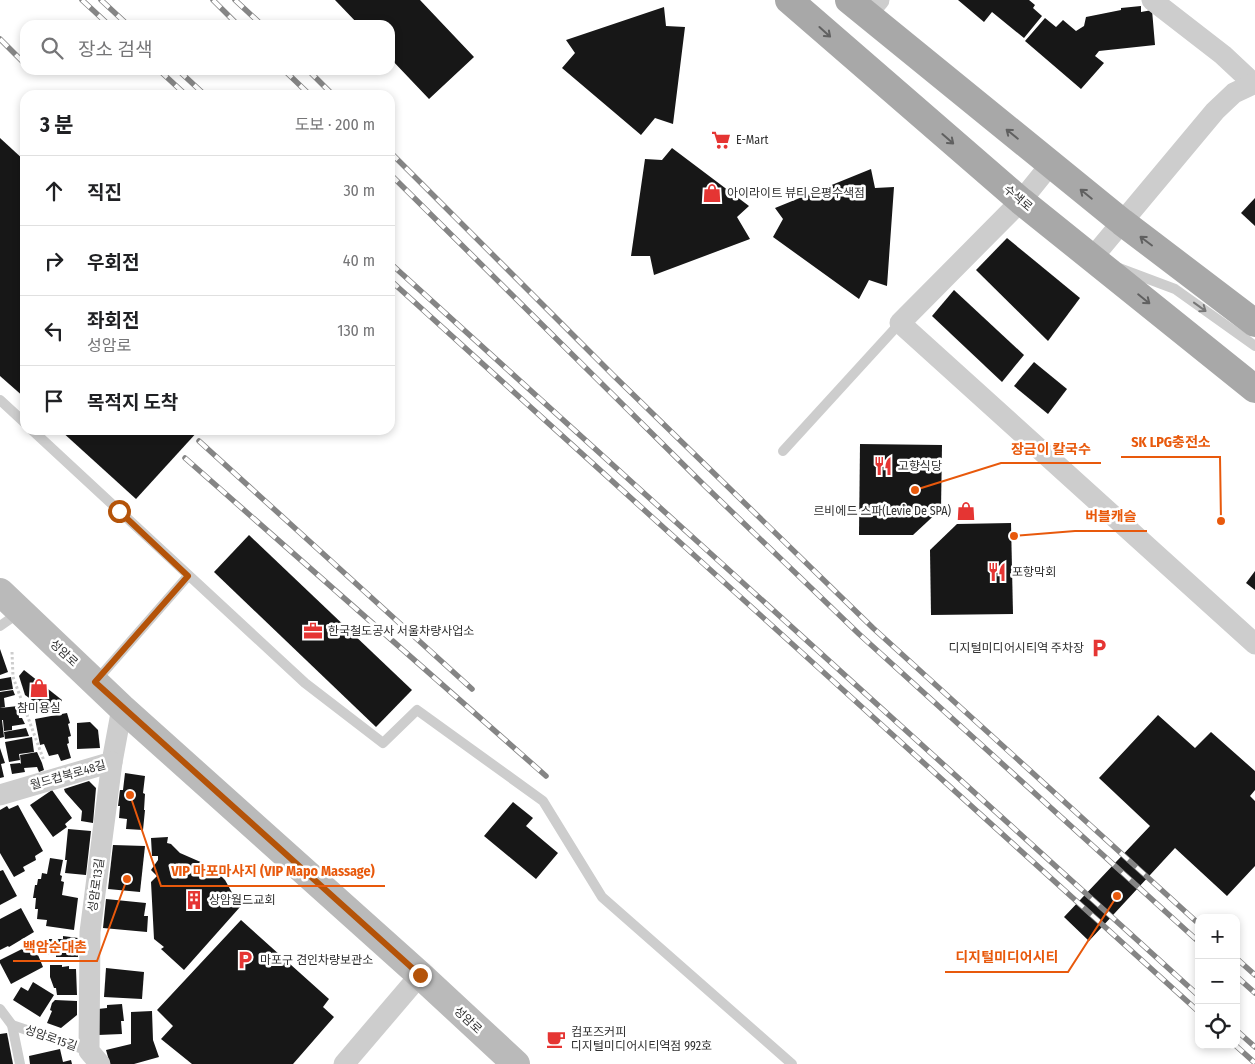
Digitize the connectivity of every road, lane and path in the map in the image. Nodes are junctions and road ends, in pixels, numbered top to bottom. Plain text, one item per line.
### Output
1 (789, 0) edge
2 (1152, 0) edge
3 (865, 5) edge
4 (1254, 83) edge
5 (1050, 165) junction
6 (1021, 201) junction
7 (1122, 222) junction
8 (1092, 258) junction
9 (900, 323) junction
10 (1255, 323) edge
11 (1255, 346) edge
12 (1255, 389) edge
13 (0, 400) edge
14 (20, 418) edge
15 (37, 435) edge
16 (783, 451) dead end
17 (188, 576) junction
18 (0, 592) edge
19 (10, 619) edge
20 (1255, 644) edge
21 (12, 652) dead end
22 (95, 682) junction
23 (122, 708) junction
24 (112, 762) junction
25 (52, 780) junction
26 (0, 795) edge
27 (420, 975) junction
28 (0, 1009) edge
29 (12, 1025) junction
30 (94, 1058) edge
31 (20, 1064) edge
32 (344, 1064) edge
33 (516, 1064) edge
34 (792, 1064) edge

1 -> 6 main road, 수색로
2 - 4 street
5 -> 3 main road
4 - 7 street
5 - 6 street
7 -> 5 main road
6 - 8 main road, 수색로
6 - 9 street
7 - 8 street
10 -> 7 main road
8 -> 11 lane
8 -> 12 main road, 수색로
9 - 16 lane
9 - 20 street
13 - 14 lane
15 - 17 lane
17 - 22 lane
17 - 34 lane
18 - 19 main road, 성암로
19 - 22 main road, 성암로
21 - 25 path
22 - 23 main road, 성암로
23 - 24 street, 월드컵북로48길
23 - 27 main road, 성암로
24 - 25 street, 월드컵북로48길
24 - 30 street, 성암로13길
25 - 26 street, 월드컵북로48길
27 - 32 street
27 - 33 main road, 성암로
28 - 29 lane, 성암로15길
29 - 30 lane, 성암로15길
29 - 31 lane, 성암로15길

